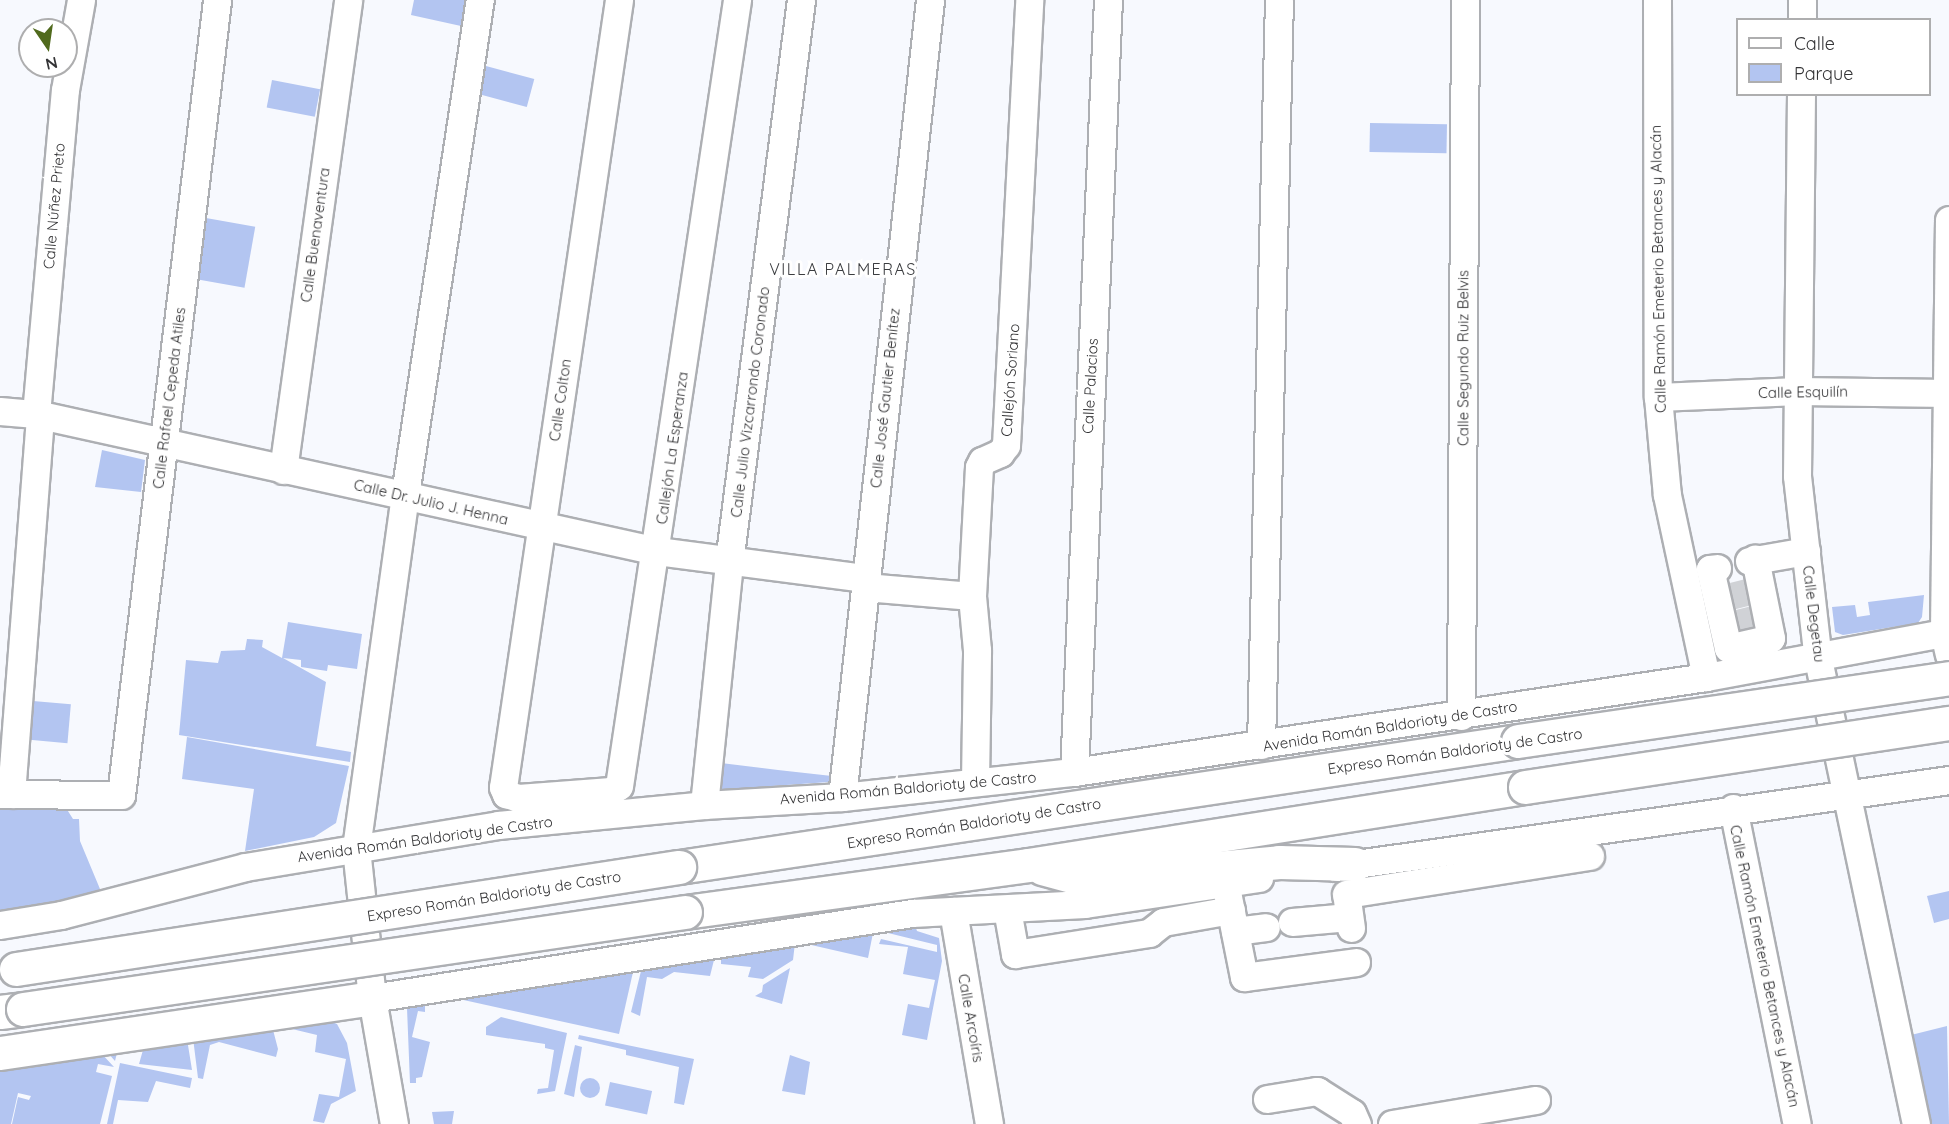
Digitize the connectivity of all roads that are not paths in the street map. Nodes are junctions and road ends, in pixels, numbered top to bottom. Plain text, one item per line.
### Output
1 (81, 0) edge
2 (217, 0) edge
3 (348, 0) edge
4 (480, 0) edge
5 (619, 0) edge
6 (737, 0) edge
7 (801, 0) edge
8 (930, 0) edge
9 (1029, 0) edge
10 (1108, 0) edge
11 (1279, 0) edge
12 (1465, 0) edge
13 (1657, 0) edge
14 (1803, 0) edge
15 (1802, 18) edge
16 (1802, 96) edge
17 (1949, 220) edge
18 (1798, 391) junction
19 (1947, 393) edge
20 (1658, 397) junction
21 (0, 411) edge
22 (38, 415) junction
23 (163, 445) junction
24 (283, 470) junction
25 (405, 494) junction
26 (541, 527) junction
27 (1947, 537) edge
28 (657, 551) junction
29 (1806, 552) junction
30 (729, 562) junction
31 (1717, 568) dead end
32 (865, 583) junction
33 (1947, 587) edge
34 (972, 596) junction
35 (1710, 601) junction
36 (1947, 640) edge
37 (1818, 659) junction
38 (1706, 677) junction
39 (1949, 678) edge
40 (1461, 716) junction
41 (1949, 723) edge
42 (1261, 745) junction
43 (1074, 772) junction
44 (1949, 780) edge
45 (975, 782) junction
46 (5, 794) edge
47 (1847, 794) junction
48 (512, 797) joint
49 (842, 797) junction
50 (704, 805) junction
51 (1732, 808) junction
52 (356, 848) junction
53 (1590, 856) dead end
54 (1355, 864) junction
55 (1443, 864) junction
56 (1028, 865) junction
57 (1226, 883) junction
58 (1007, 909) junction
59 (953, 911) junction
60 (1233, 921) junction
61 (1292, 922) dead end
62 (0, 925) edge
63 (1266, 927) dead end
64 (1356, 962) dead end
65 (8, 970) edge
66 (372, 998) junction
67 (12, 1011) edge
68 (0, 1053) edge
69 (1267, 1099) dead end
70 (1536, 1100) dead end
71 (394, 1124) edge
72 (989, 1124) edge
73 (1357, 1124) edge
74 (1392, 1124) edge
75 (1797, 1124) edge
76 (1916, 1124) edge

1 - 22 street, Calle Núñez Prieto
2 - 23 street, Calle Rafael Cepeda Atiles
3 - 24 street, Calle Buenaventura
4 - 25 street
5 - 26 street, Calle Colton
6 - 28 street, Callejón La Esperanza
7 - 30 street, Calle Julio Vizcarrondo Coronado
8 - 32 street, Calle José Gautier Benítez
9 - 34 street, Callejón Soriano
10 - 43 street, Calle Palacios
11 - 42 street
12 - 40 street, Calle Segundo Ruiz Belvis
13 - 20 street, Calle Ramón Emeterio Betances y Alacán
14 - 15 street
16 - 18 street, Calle Degetau
17 - 19 street
18 - 19 street, Calle Esquilín
18 - 20 street, Calle Esquilín
18 - 29 street, Calle Degetau
19 - 27 street
20 - 35 street, Calle Ramón Emeterio Betances y Alacán
21 - 22 street, Calle Dr. Julio J. Henna
22 - 23 street, Calle Dr. Julio J. Henna
22 - 46 street, Calle Núñez Prieto
23 - 24 street, Calle Dr. Julio J. Henna
23 - 46 street, Calle Rafael Cepeda Atiles
24 - 25 street, Calle Dr. Julio J. Henna
25 - 26 street, Calle Dr. Julio J. Henna
25 - 52 street
26 - 28 street, Calle Dr. Julio J. Henna
26 - 48 street, Calle Colton
27 - 33 street
28 - 30 street, Calle Dr. Julio J. Henna
28 - 48 street, Callejón La Esperanza
29 - 35 street
29 - 37 street, Calle Degetau
30 - 32 street, Calle Dr. Julio J. Henna
30 - 50 street, Calle Julio Vizcarrondo Coronado
31 - 35 street
32 - 34 street, Calle Dr. Julio J. Henna
32 - 49 street, Calle José Gautier Benítez
33 - 36 street
34 - 45 street, Callejón Soriano
35 - 38 street, Calle Ramón Emeterio Betances y Alacán
36 - 37 street, Avenida Román Baldorioty de Castro
37 - 38 street, Avenida Román Baldorioty de Castro
37 - 47 street, Calle Degetau
38 - 40 street, Avenida Román Baldorioty de Castro
39 - 65 highway, Expreso Román Baldorioty de Castro, bridge
40 - 42 street, Avenida Román Baldorioty de Castro
41 - 56 highway, bridge
42 - 43 street, Avenida Román Baldorioty de Castro
43 - 45 street, Avenida Román Baldorioty de Castro
44 - 47 street
45 - 49 street, Avenida Román Baldorioty de Castro
47 - 51 street
47 - 76 street, Calle Degetau
49 - 50 street, Avenida Román Baldorioty de Castro
50 - 52 street, Avenida Román Baldorioty de Castro
51 - 55 street
51 - 75 street, Calle Ramón Emeterio Betances y Alacán
52 - 62 street, Avenida Román Baldorioty de Castro
52 - 66 street
53 - 55 street
54 - 55 street
54 - 56 highway
54 - 57 street
55 - 61 street
56 - 67 highway, bridge
57 - 58 street
57 - 60 street
58 - 59 street
58 - 60 street
59 - 66 street
59 - 72 street, Calle Arcoíris
60 - 63 street
60 - 64 street
66 - 68 highway
66 - 71 street
69 - 73 street
70 - 74 street

